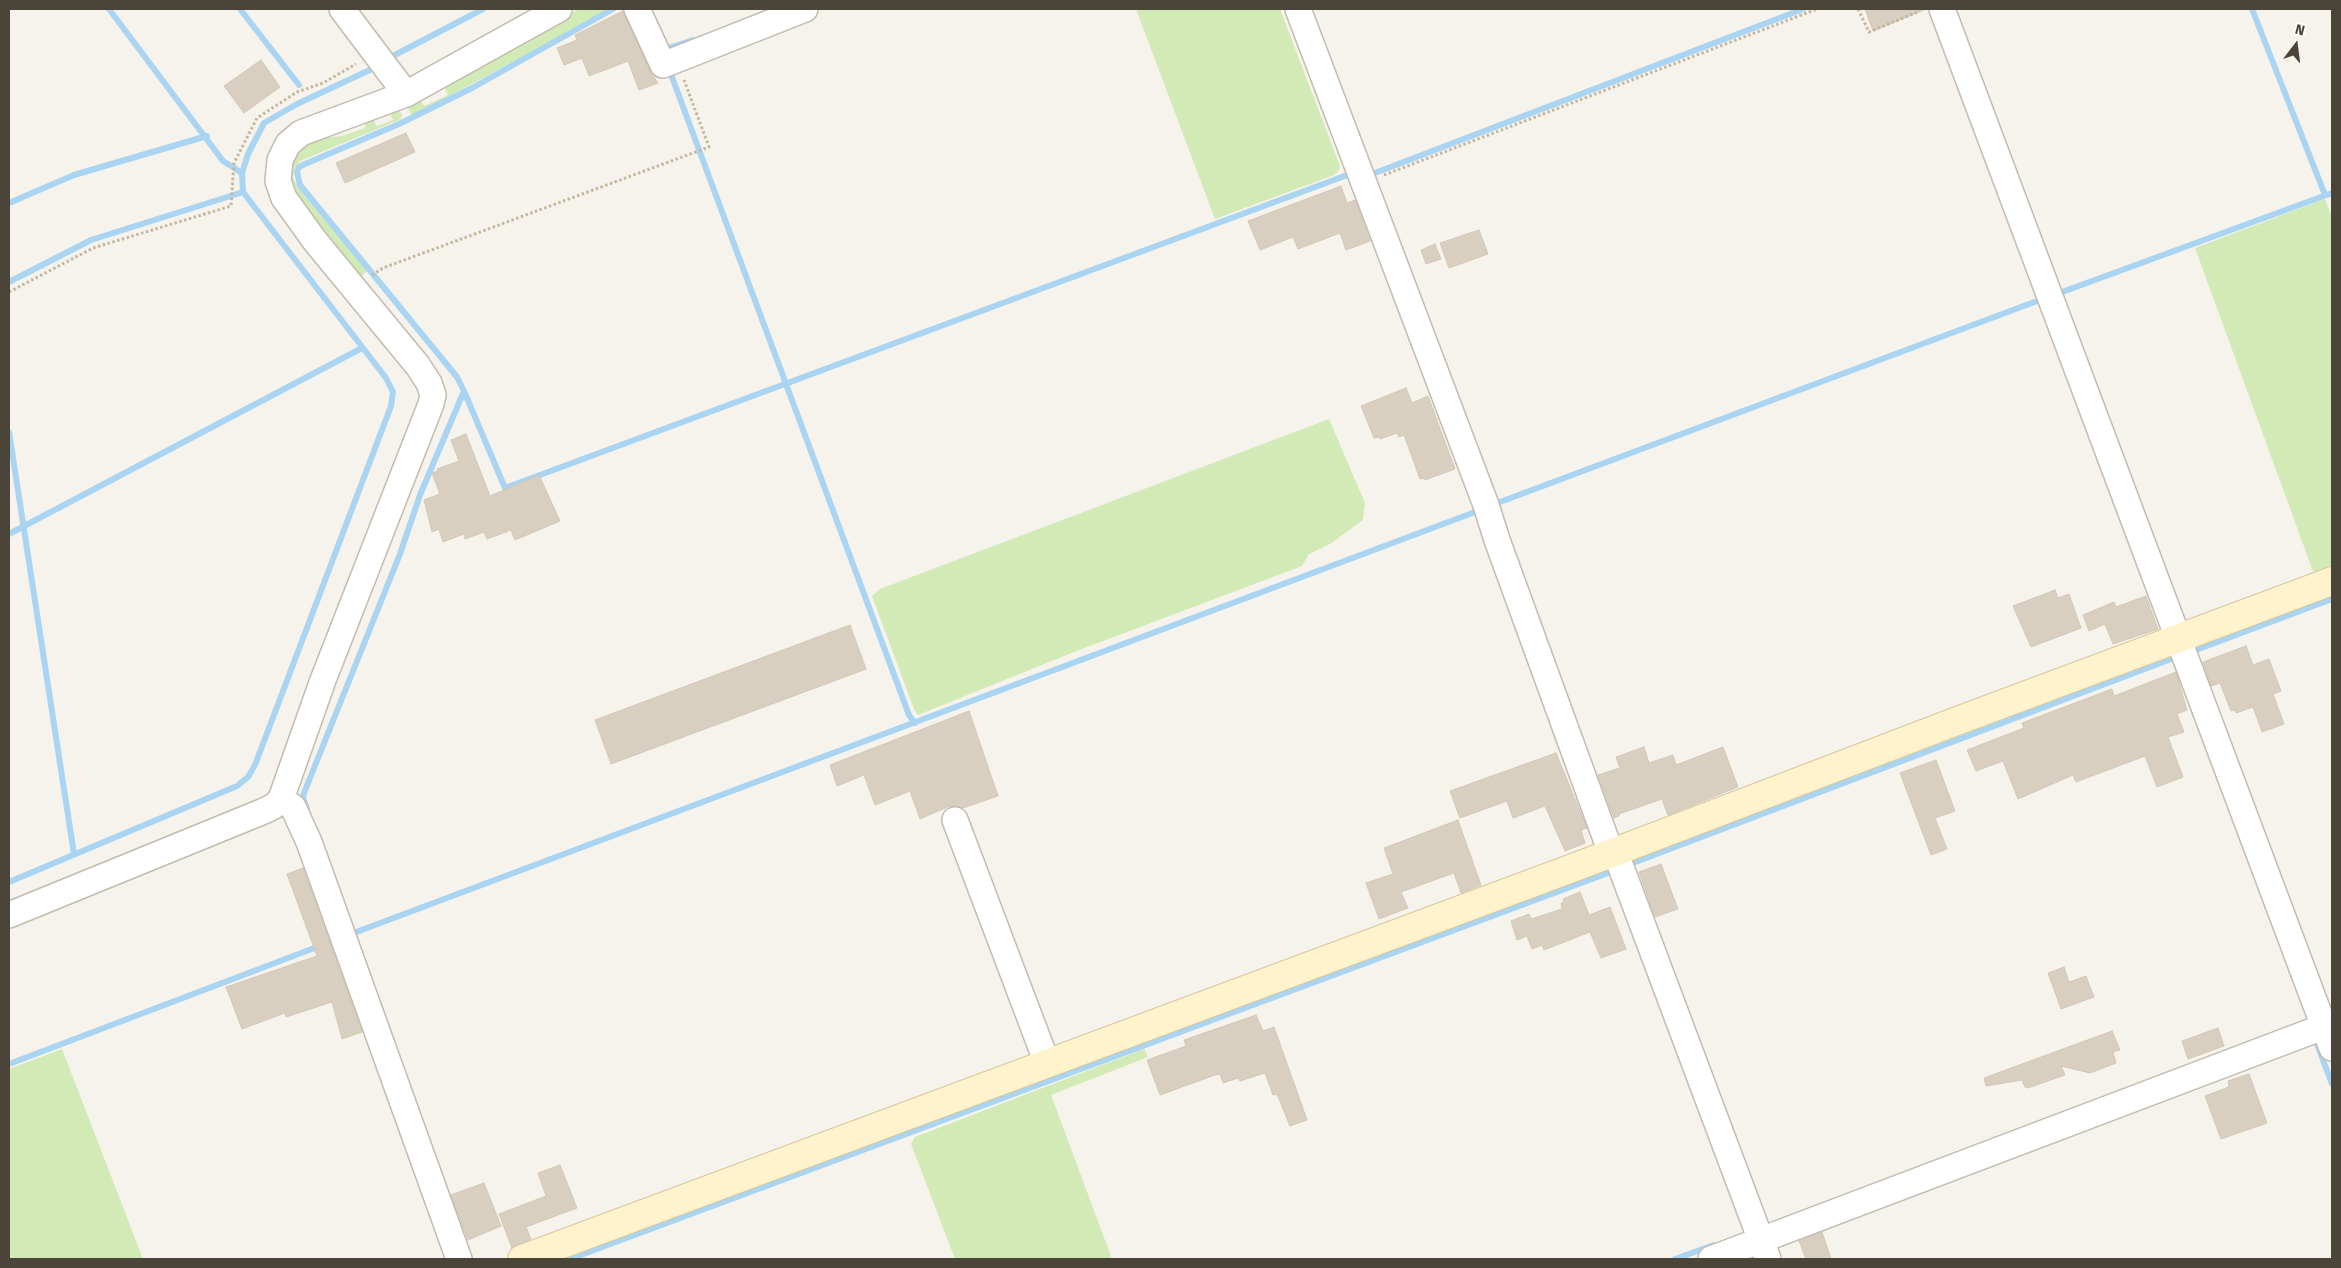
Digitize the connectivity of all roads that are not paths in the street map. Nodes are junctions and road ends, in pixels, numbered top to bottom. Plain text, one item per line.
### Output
1 (342, 9) edge
2 (559, 9) edge
3 (636, 9) edge
4 (805, 9) edge
5 (1298, 9) edge
6 (1942, 9) edge
7 (406, 94) junction
8 (2332, 581) edge
9 (2184, 649) junction
10 (281, 799) junction
11 (955, 820) dead end
12 (1618, 863) junction
13 (9, 915) edge
14 (2323, 1033) edge
15 (1047, 1063) junction
16 (1760, 1239) edge
17 (459, 1259) edge
18 (522, 1259) edge
19 (1711, 1259) edge

1 - 7 street
2 - 7 street
3 - 4 street
5 - 12 street
6 - 9 street
7 - 10 street
8 - 9 street
9 - 12 street
9 - 14 street
10 - 13 street
10 - 17 street
11 - 15 street
12 - 15 street
12 - 16 street
14 - 16 street
15 - 18 street
16 - 19 street

